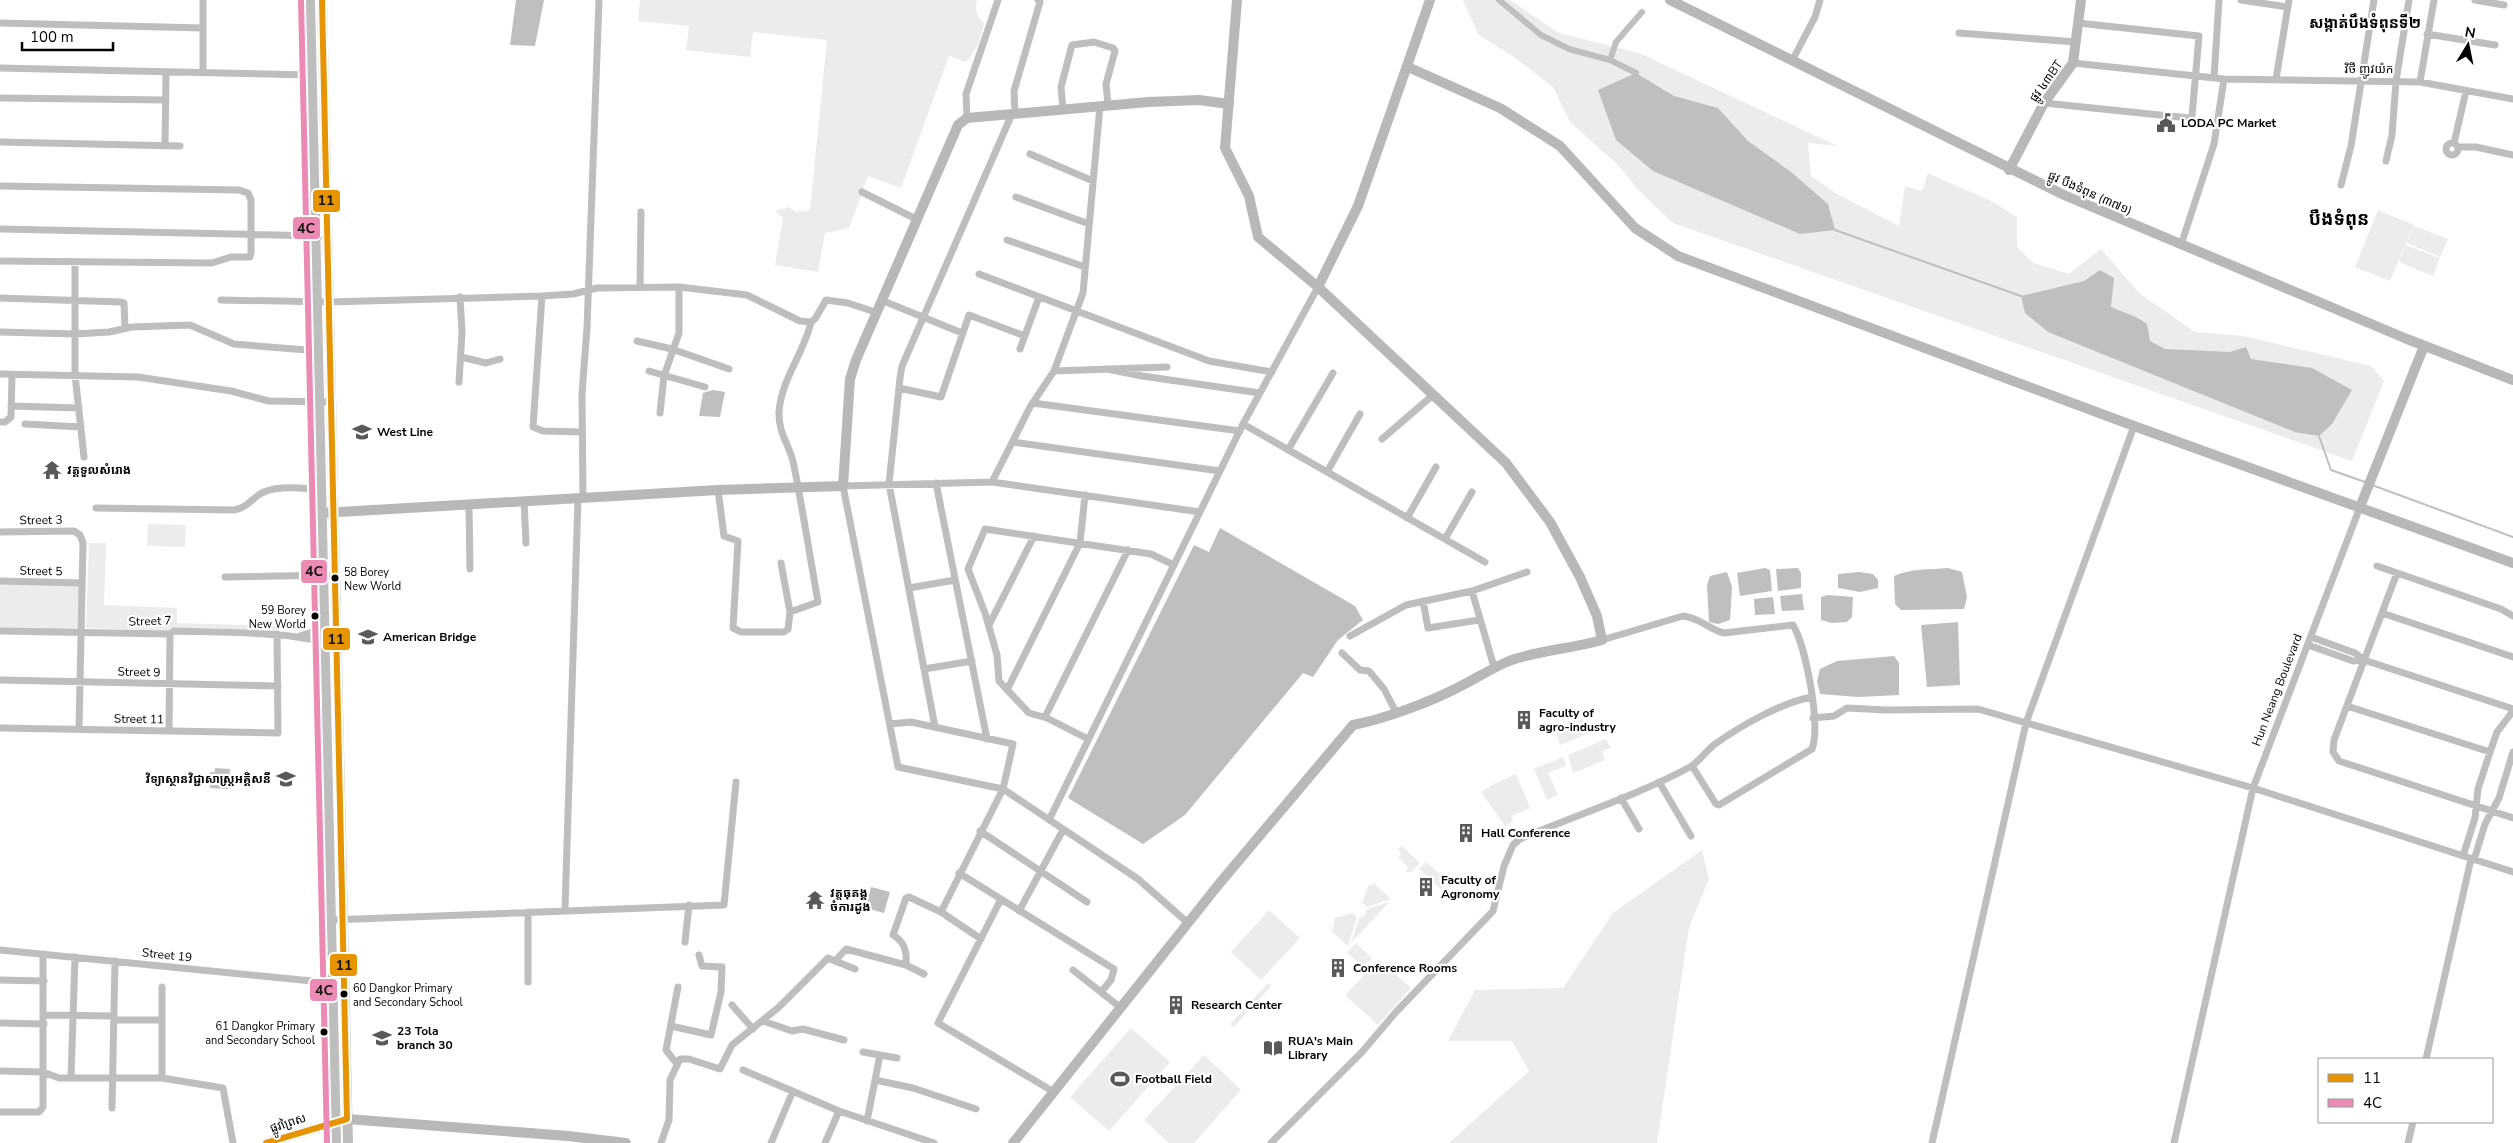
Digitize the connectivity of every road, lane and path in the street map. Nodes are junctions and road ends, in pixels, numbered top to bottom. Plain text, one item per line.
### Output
1 (203, 0) edge
2 (310, 0) edge
3 (322, 0) edge
4 (599, 0) edge
5 (998, 0) edge
6 (1038, 0) edge
7 (1237, 0) edge
8 (1430, 0) edge
9 (1820, 0) edge
10 (2081, 0) edge
11 (2220, 0) edge
12 (2241, 0) edge
13 (2374, 0) edge
14 (2409, 0) edge
15 (2434, 0) edge
16 (2479, 0) edge
17 (1674, 1) edge
18 (2288, 4) edge
19 (2504, 5) dead end
20 (0, 23) edge
21 (2078, 23) junction
22 (203, 28) junction
23 (1959, 33) dead end
24 (2427, 34) junction
25 (2076, 42) junction
26 (2494, 45) dead end
27 (1792, 61) junction
28 (2073, 63) junction
29 (1408, 67) junction
30 (0, 68) edge
31 (166, 72) junction
32 (203, 73) junction
33 (312, 75) junction
34 (2195, 77) junction
35 (2214, 78) junction
36 (2224, 79) junction
37 (2276, 79) junction
38 (2396, 80) junction
39 (2360, 81) junction
40 (2420, 82) junction
41 (2466, 91) junction
42 (0, 98) edge
43 (2513, 99) edge
44 (166, 100) junction
45 (2044, 103) junction
46 (1229, 104) junction
47 (1104, 106) junction
48 (1063, 109) junction
49 (1014, 114) junction
50 (967, 118) junction
51 (0, 142) edge
52 (165, 146) junction
53 (180, 146) dead end
54 (1030, 154) dead end
55 (2513, 155) edge
56 (2386, 161) dead end
57 (2010, 170) junction
58 (1094, 181) junction
59 (2341, 185) dead end
60 (0, 186) edge
61 (862, 192) dead end
62 (1016, 197) dead end
63 (641, 212) dead end
64 (916, 219) junction
65 (1089, 224) junction
66 (0, 230) edge
67 (251, 233) junction
68 (316, 235) junction
69 (327, 236) junction
70 (1007, 240) dead end
71 (2181, 245) junction
72 (0, 260) edge
73 (75, 262) junction
74 (1085, 267) junction
75 (979, 274) dead end
76 (640, 286) junction
77 (679, 287) junction
78 (1318, 287) junction
79 (587, 290) junction
80 (542, 296) junction
81 (460, 297) junction
82 (1039, 297) junction
83 (0, 298) edge
84 (76, 300) junction
85 (221, 300) dead end
86 (881, 300) junction
87 (318, 302) junction
88 (329, 302) junction
89 (1077, 311) junction
90 (875, 312) junction
91 (923, 317) junction
92 (811, 322) junction
93 (125, 328) junction
94 (0, 332) edge
95 (962, 333) junction
96 (75, 334) junction
97 (1025, 336) junction
98 (637, 341) dead end
99 (2424, 346) junction
100 (1020, 349) dead end
101 (672, 350) junction
102 (319, 351) junction
103 (460, 357) junction
104 (500, 359) dead end
105 (1167, 367) dead end
106 (729, 369) dead end
107 (1107, 369) junction
108 (1054, 371) junction
109 (648, 372) dead end
110 (1272, 372) junction
111 (1333, 373) dead end
112 (0, 374) edge
113 (12, 374) junction
114 (75, 375) junction
115 (664, 376) junction
116 (2513, 380) edge
117 (459, 382) dead end
118 (705, 387) dead end
119 (899, 388) junction
120 (1260, 393) junction
121 (1433, 394) junction
122 (320, 402) junction
123 (331, 402) junction
124 (1033, 403) junction
125 (11, 406) junction
126 (79, 408) junction
127 (660, 413) dead end
128 (1360, 414) dead end
129 (0, 422) edge
130 (25, 424) dead end
131 (2134, 426) junction
132 (81, 427) junction
133 (1241, 428) junction
134 (582, 432) junction
135 (1382, 439) dead end
136 (1013, 442) junction
137 (1288, 450) junction
138 (84, 457) dead end
139 (1436, 467) dead end
140 (1220, 471) junction
141 (1327, 472) junction
142 (992, 482) junction
143 (936, 483) junction
144 (889, 484) junction
145 (843, 486) junction
146 (797, 487) junction
147 (322, 489) junction
148 (718, 490) junction
149 (1472, 492) dead end
150 (1085, 495) junction
151 (580, 498) junction
152 (524, 501) junction
153 (469, 505) junction
154 (2360, 507) junction
155 (96, 508) dead end
156 (1200, 512) junction
157 (322, 513) junction
158 (333, 513) junction
159 (1407, 518) junction
160 (0, 532) edge
161 (1034, 536) junction
162 (1445, 539) junction
163 (526, 543) dead end
164 (1080, 543) junction
165 (1128, 550) junction
166 (1486, 562) dead end
167 (781, 563) dead end
168 (2513, 563) edge
169 (1174, 565) junction
170 (2377, 566) dead end
171 (470, 569) dead end
172 (1527, 572) dead end
173 (2397, 573) junction
174 (324, 575) junction
175 (335, 575) junction
176 (225, 577) dead end
177 (955, 580) junction
178 (0, 581) edge
179 (82, 583) junction
180 (909, 588) junction
181 (1472, 591) junction
182 (1422, 600) junction
183 (790, 612) junction
184 (2382, 613) junction
185 (2513, 616) edge
186 (1479, 620) junction
187 (988, 625) junction
188 (0, 631) edge
189 (81, 632) junction
190 (170, 634) junction
191 (277, 634) junction
192 (325, 636) junction
193 (336, 636) junction
194 (1350, 636) dead end
195 (2311, 637) junction
196 (1602, 640) junction
197 (2308, 645) junction
198 (2334, 645) junction
199 (1342, 653) dead end
200 (2331, 653) junction
201 (2513, 657) edge
202 (2364, 660) junction
203 (972, 661) junction
204 (1494, 667) junction
205 (924, 669) junction
206 (0, 680) edge
207 (80, 682) junction
208 (170, 684) junction
209 (278, 686) junction
210 (1008, 690) junction
211 (1811, 697) junction
212 (2347, 706) junction
213 (2513, 710) edge
214 (1396, 712) junction
215 (1045, 717) junction
216 (1813, 718) junction
217 (890, 724) junction
218 (2026, 724) junction
219 (935, 727) junction
220 (0, 728) edge
221 (79, 730) junction
222 (169, 731) junction
223 (988, 739) junction
224 (1088, 739) junction
225 (2490, 752) junction
226 (2512, 757) edge
227 (1692, 766) junction
228 (736, 782) dead end
229 (1659, 782) junction
230 (2253, 788) junction
231 (1003, 789) junction
232 (1621, 798) junction
233 (2477, 806) junction
234 (2491, 811) junction
235 (2513, 818) edge
236 (1049, 820) junction
237 (1063, 830) junction
238 (1639, 830) dead end
239 (980, 831) junction
240 (2471, 832) junction
241 (1692, 836) dead end
242 (2481, 836) junction
243 (2469, 858) junction
244 (1039, 871) junction
245 (959, 872) junction
246 (2513, 872) edge
247 (1001, 899) junction
248 (1087, 902) dead end
249 (689, 905) junction
250 (565, 910) junction
251 (1019, 911) junction
252 (528, 912) junction
253 (941, 912) junction
254 (343, 919) junction
255 (331, 920) junction
256 (1188, 923) junction
257 (981, 939) junction
258 (685, 942) dead end
259 (0, 950) edge
260 (43, 954) junction
261 (699, 955) dead end
262 (75, 957) junction
263 (115, 961) junction
264 (835, 961) junction
265 (906, 965) junction
266 (855, 969) dead end
267 (1073, 970) dead end
268 (924, 974) dead end
269 (0, 980) edge
270 (44, 981) junction
271 (528, 982) dead end
272 (332, 983) junction
273 (162, 987) dead end
274 (678, 987) dead end
275 (1101, 992) junction
276 (732, 1005) dead end
277 (1121, 1008) junction
278 (44, 1015) junction
279 (73, 1015) junction
280 (114, 1018) junction
281 (162, 1020) junction
282 (763, 1021) junction
283 (0, 1023) edge
284 (44, 1024) junction
285 (671, 1026) junction
286 (753, 1029) junction
287 (844, 1040) dead end
288 (863, 1052) dead end
289 (880, 1055) junction
290 (897, 1058) dead end
291 (2426, 1058) edge
292 (676, 1064) junction
293 (743, 1070) dead end
294 (0, 1071) edge
295 (43, 1072) junction
296 (71, 1078) junction
297 (162, 1078) junction
298 (113, 1079) junction
299 (875, 1080) junction
300 (793, 1091) junction
301 (1054, 1092) junction
302 (112, 1108) dead end
303 (976, 1109) dead end
304 (839, 1111) junction
305 (0, 1112) edge
306 (347, 1119) junction
307 (336, 1121) junction
308 (867, 1121) junction
309 (2413, 1123) edge
310 (270, 1142) edge
311 (233, 1143) edge
312 (336, 1143) edge
313 (348, 1143) edge
314 (626, 1143) edge
315 (661, 1143) edge
316 (771, 1143) edge
317 (826, 1143) edge
318 (934, 1143) edge
319 (1013, 1143) edge
320 (1271, 1143) edge
321 (1932, 1143) edge
322 (2174, 1143) edge
323 (2408, 1143) edge

1 - 22 street
2 - 33 main road
3 - 69 main road
4 - 79 street
5 - 50 street
6 - 49 street
7 - 46 street
8 - 29 street
9 - 27 street
10 - 21 street, ផ្លូវ ៤៣BT
11 - 35 street
12 - 18 street
13 - 39 street
14 - 38 street
15 - 24 street
16 - 19 street
17 - 27 street, ផ្លូវ បឹងទំពុន (៣៧១)
18 - 37 street
20 - 22 street
21 - 25 street, ផ្លូវ ៤៣BT
21 - 34 street
22 - 32 street
23 - 25 street
24 - 26 street
24 - 40 street
25 - 28 street, ផ្លូវ ៤៣BT
27 - 57 street, ផ្លូវ បឹងទំពុន (៣៧១)
28 - 34 street, វិថី ញូវយ៉ក
28 - 45 street, ផ្លូវ ៤៣BT
29 - 78 street
29 - 131 street
30 - 31 street
31 - 32 street
31 - 44 street
32 - 33 street
33 - 68 main road
34 - 35 street, វិថី ញូវយ៉ក
34 - 45 street
35 - 36 street, វិថី ញូវយ៉ក
36 - 37 street, វិថី ញូវយ៉ក
36 - 71 street
37 - 39 street, វិថី ញូវយ៉ក
38 - 39 street, វិថី ញូវយ៉ក
38 - 40 street, វិថី ញូវយ៉ក
38 - 56 street
39 - 59 street
40 - 41 street, វិថី ញូវយ៉ក
41 - 43 street, វិថី ញូវយ៉ក
41 - 55 street
42 - 44 street
44 - 52 street
45 - 57 street, ផ្លូវ ៤៣BT
46 - 47 street
46 - 78 street
47 - 48 street
47 - 48 street
47 - 58 street
48 - 49 street
49 - 50 street
49 - 91 street
50 - 64 street
51 - 52 street
52 - 53 street
54 - 58 street
57 - 71 street, ផ្លូវ បឹងទំពុន (៣៧១)
58 - 65 street
60 - 67 street
61 - 64 street
62 - 65 street
63 - 76 street
64 - 86 street
65 - 74 street
66 - 67 street
67 - 68 street
67 - 73 street
68 - 69 street
68 - 87 main road
69 - 88 main road
70 - 74 street
71 - 99 street, ផ្លូវ បឹងទំពុន (៣៧១)
72 - 73 street
73 - 84 street
74 - 89 street
75 - 82 street
76 - 77 street
76 - 79 street
77 - 92 street
77 - 101 street
78 - 110 street
78 - 121 street
79 - 80 street
79 - 134 street
80 - 81 street
80 - 134 street
81 - 88 street
81 - 103 street
82 - 89 street
82 - 97 street
83 - 84 street
84 - 93 street
84 - 96 street
85 - 87 street
86 - 90 street
86 - 91 street
87 - 88 street
87 - 102 main road
88 - 123 main road
89 - 108 street
89 - 110 street
90 - 92 street
90 - 145 street
91 - 95 street
91 - 119 street
92 - 146 street
93 - 96 street
93 - 102 street
94 - 96 street
95 - 97 street
95 - 119 street
96 - 114 street
97 - 100 street
98 - 101 street
99 - 116 street, ផ្លូវ បឹងទំពុន (៣៧១)
99 - 154 street, Hun Neang Boulevard
101 - 106 street
101 - 115 street
102 - 122 main road
103 - 104 street
103 - 117 street
105 - 107 street
107 - 108 street
107 - 120 street
108 - 124 street
109 - 115 street
110 - 120 street
111 - 137 street
112 - 113 street
113 - 114 street
113 - 125 street
114 - 122 street
114 - 126 street
115 - 118 street
115 - 127 street
119 - 144 street
120 - 133 street
121 - 135 street
121 - 196 street
122 - 123 street
122 - 147 main road
123 - 158 main road
124 - 133 street
124 - 136 street
125 - 126 street
125 - 129 street
126 - 132 street
128 - 141 street
130 - 132 street
131 - 154 street
131 - 218 street
132 - 138 street
133 - 137 street
133 - 140 street
134 - 151 street
136 - 140 street
136 - 142 street
137 - 141 street
139 - 159 street
140 - 156 street
141 - 159 street
142 - 143 street
142 - 150 street
143 - 144 street
143 - 177 street
144 - 145 street
144 - 180 street
145 - 146 street
145 - 217 street
146 - 148 street
146 - 183 street
147 - 155 street
147 - 157 main road
148 - 151 street
148 - 183 street
149 - 162 street
150 - 156 street
150 - 164 street
151 - 152 street
151 - 250 street
152 - 153 street
152 - 163 street
153 - 158 street
153 - 171 street
154 - 168 street
154 - 195 street, Hun Neang Boulevard
156 - 169 street
157 - 158 street
157 - 174 main road
158 - 175 main road
159 - 162 street
160 - 179 street, Street 3
161 - 164 street
161 - 187 street
161 - 187 street
162 - 166 street
164 - 165 street
164 - 210 street
165 - 169 street
165 - 215 street
167 - 183 street
169 - 224 street
170 - 173 street
172 - 181 street
173 - 184 street
173 - 185 street
174 - 175 street
174 - 176 street
174 - 192 main road
175 - 193 main road
177 - 180 street
177 - 203 street
178 - 179 street, Street 5
179 - 189 street
180 - 205 street
181 - 182 street
181 - 186 street
182 - 186 street
182 - 194 street
184 - 201 street
184 - 202 street
186 - 204 street
187 - 210 street
188 - 189 street, Street 7
189 - 190 street, Street 7
189 - 207 street
190 - 191 street, Street 7
190 - 208 street
191 - 192 street, Street 7
191 - 209 street
192 - 193 street, Street 7
192 - 255 main road
193 - 254 main road
195 - 197 street, Hun Neang Boulevard
195 - 198 street
196 - 204 street
196 - 211 street
197 - 200 street
197 - 230 street, Hun Neang Boulevard
198 - 200 street
198 - 202 street
199 - 214 street
200 - 202 street
202 - 212 street
202 - 213 street
203 - 205 street
203 - 223 street
204 - 214 street
205 - 219 street
206 - 207 street, Street 9
207 - 208 street, Street 9
207 - 221 street
208 - 209 street, Street 9
208 - 222 street
209 - 222 street, Street 11
210 - 215 street
211 - 216 street
211 - 227 street
212 - 225 street
212 - 233 street
213 - 225 street
214 - 256 street
215 - 224 street
216 - 218 street
216 - 227 street
217 - 219 street
217 - 231 street
218 - 230 street
218 - 321 street
219 - 223 street
220 - 221 street, Street 11
221 - 222 street, Street 11
223 - 231 street
224 - 236 street
225 - 233 street
226 - 234 street
227 - 229 street
228 - 249 street
229 - 232 street
229 - 241 street
230 - 243 street
230 - 322 street, Hun Neang Boulevard
231 - 236 street
231 - 239 street
232 - 238 street
232 - 320 street
233 - 234 street
233 - 240 street
234 - 235 street
234 - 242 street
236 - 237 street
237 - 244 street
237 - 256 street
239 - 244 street
239 - 245 street
240 - 242 street
240 - 243 street
242 - 243 street
243 - 246 street
243 - 291 street
244 - 248 street
244 - 251 street
245 - 247 street
245 - 253 street
247 - 251 street
247 - 257 street
249 - 250 street
249 - 258 street
250 - 252 street
251 - 275 street
252 - 254 street
252 - 271 street
253 - 257 street
253 - 265 street
254 - 255 street
254 - 306 main road
255 - 272 main road
256 - 277 street
257 - 301 street
259 - 260 street, Street 19
260 - 262 street, Street 19
260 - 270 street
261 - 285 street
262 - 263 street, Street 19
262 - 279 street
263 - 272 street, Street 19
263 - 280 street
264 - 265 street
264 - 266 street
264 - 282 street
265 - 268 street
267 - 275 street
269 - 270 street
270 - 278 street
272 - 307 main road
273 - 281 street
274 - 285 street
275 - 277 street
276 - 286 street
277 - 301 street
278 - 279 street
278 - 284 street
279 - 280 street
279 - 296 street
280 - 281 street
280 - 298 street
281 - 297 street
282 - 286 street
282 - 287 street
283 - 284 street
284 - 295 street
285 - 292 street
286 - 292 street
288 - 289 street
289 - 290 street
289 - 299 street
292 - 315 street
293 - 300 street
294 - 295 street
295 - 296 street
295 - 305 street
296 - 298 street
297 - 298 street
297 - 311 street
298 - 302 street
299 - 303 street
299 - 308 street
300 - 304 street
300 - 316 street
301 - 319 street
304 - 308 street
304 - 317 street
306 - 307 street, ផ្លូវព្រៃស
306 - 313 main road
306 - 314 street, ផ្លូវព្រៃស
307 - 310 street, ផ្លូវព្រៃស
307 - 312 main road
308 - 318 street
309 - 323 street

